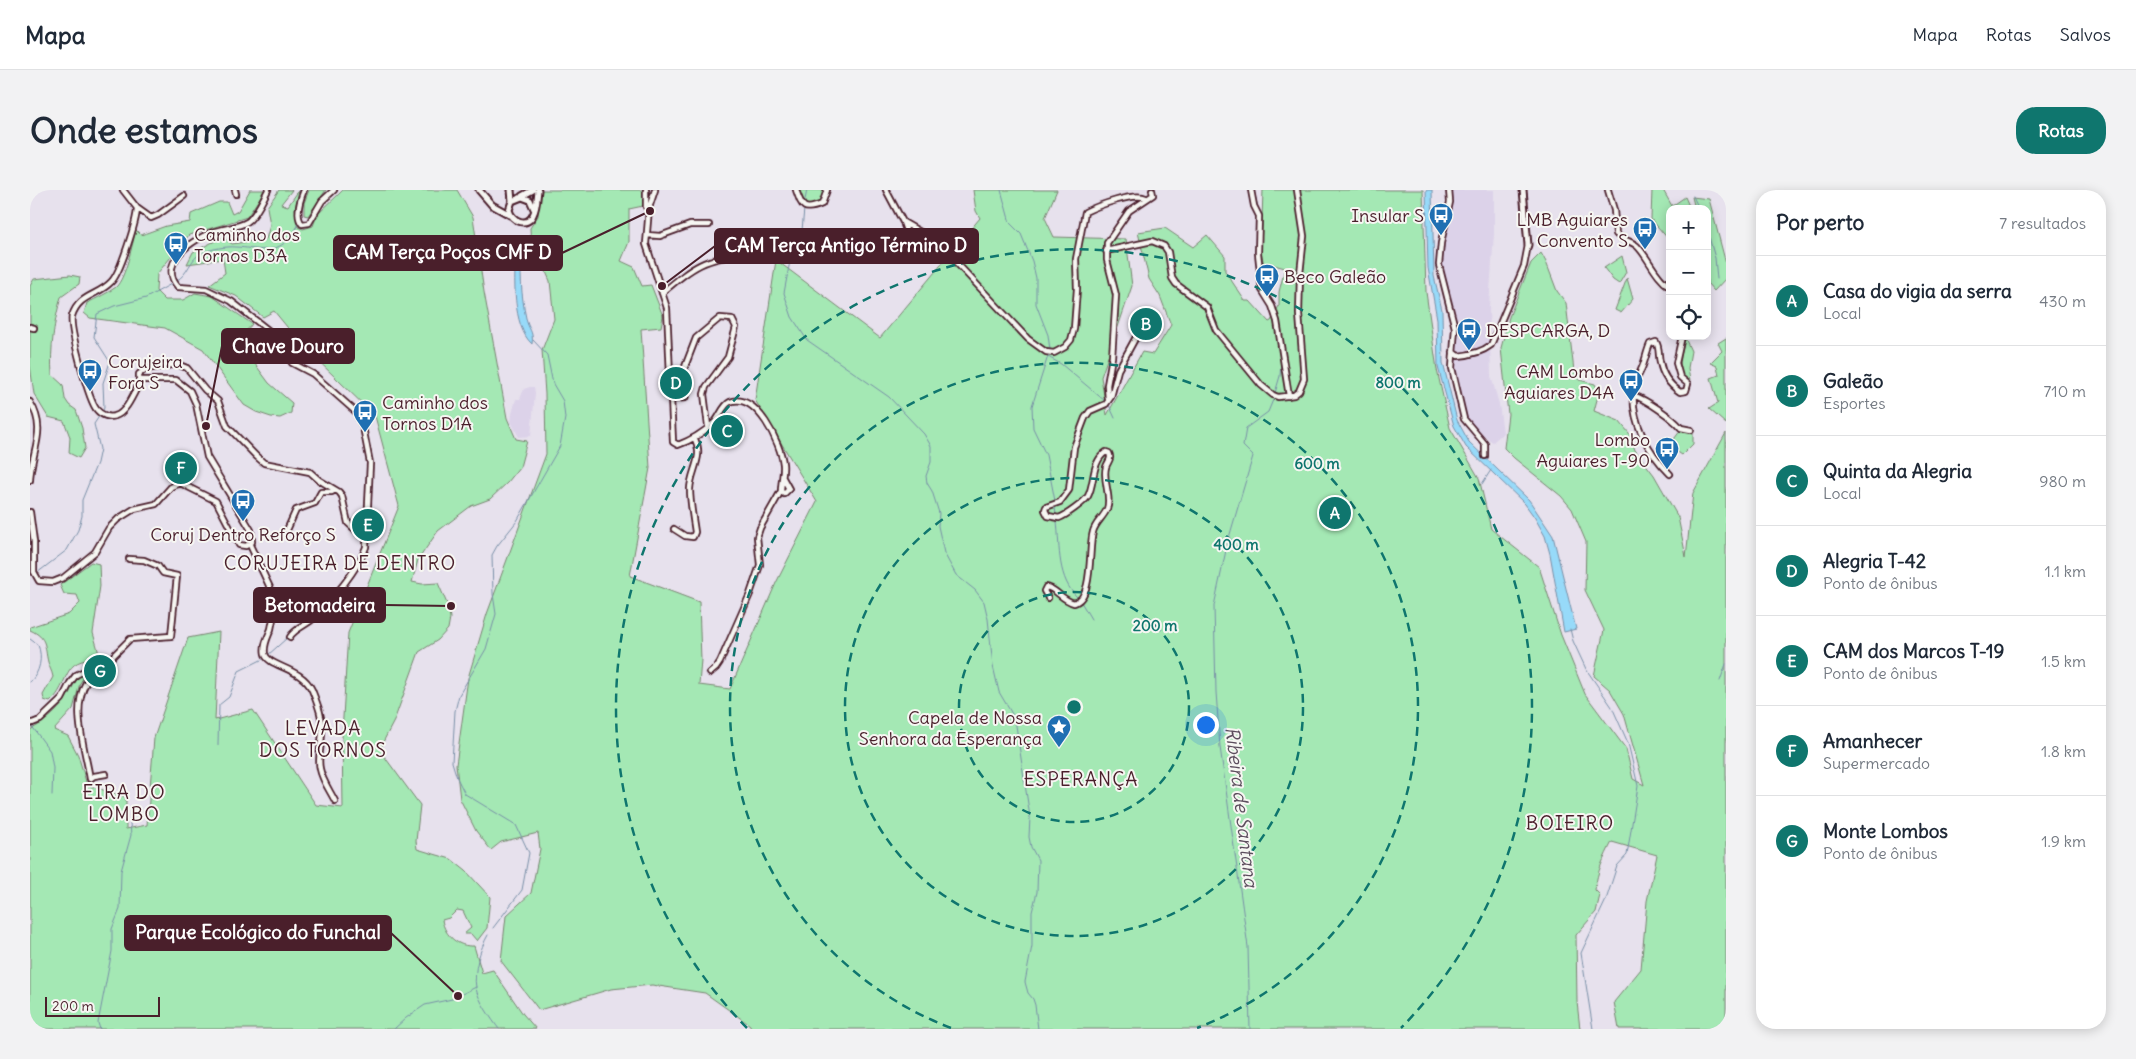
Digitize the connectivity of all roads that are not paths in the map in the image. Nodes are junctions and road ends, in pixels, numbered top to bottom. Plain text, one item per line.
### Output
1 (124, 190) edge
2 (268, 190) edge
3 (304, 190) edge
4 (334, 190) edge
5 (479, 190) edge
6 (512, 190) edge
7 (533, 190) edge
8 (538, 190) edge
9 (646, 190) edge
10 (655, 190) edge
11 (796, 190) edge
12 (827, 190) edge
13 (886, 190) edge
14 (1152, 190) edge
15 (1251, 190) edge
16 (1297, 190) edge
17 (1449, 190) edge
18 (1523, 190) edge
19 (1608, 190) edge
20 (184, 196) dead end
21 (521, 197) junction
22 (1146, 198) junction
23 (511, 202) junction
24 (497, 207) junction
25 (137, 208) junction
26 (648, 208) junction
27 (534, 209) junction
28 (512, 217) junction
29 (903, 222) junction
30 (709, 225) dead end
31 (646, 235) junction
32 (1528, 245) joint
33 (750, 251) dead end
34 (1106, 251) junction
35 (914, 254) dead end
36 (1666, 284) edge
37 (662, 293) junction
38 (1136, 336) dead end
39 (1681, 340) edge
40 (1453, 352) junction
41 (671, 379) junction
42 (139, 384) junction
43 (690, 387) dead end
44 (1634, 394) junction
45 (1289, 396) junction
46 (672, 399) junction
47 (1108, 399) junction
48 (30, 402) edge
49 (708, 426) junction
50 (1691, 430) dead end
51 (695, 439) junction
52 (1486, 456) dead end
53 (1670, 474) dead end
54 (30, 480) edge
55 (335, 490) junction
56 (30, 512) edge
57 (674, 529) dead end
58 (287, 530) dead end
59 (366, 536) junction
60 (250, 545) junction
61 (130, 559) dead end
62 (1048, 598) dead end
63 (290, 637) dead end
64 (95, 671) junction
65 (710, 673) dead end
66 (30, 724) edge
67 (106, 774) dead end
68 (335, 801) dead end

1 - 25 street
2 - 59 street
3 - 4 street
5 - 24 main road
6 - 21 main road
6 - 23 main road
7 - 21 main road
8 - 27 main road
9 - 26 street
10 - 26 street
11 - 12 street
13 - 29 street
14 - 22 street
15 - 45 street
16 - 45 street
17 - 40 street
18 - 32 main road
19 - 36 street
20 - 25 street
21 - 23 main road
21 - 27 main road
22 - 29 street
22 - 34 street
23 - 24 main road
23 - 28 main road
24 - 28 main road
25 - 42 street
26 - 31 street
27 - 28 main road
29 - 35 street
30 - 31 street
31 - 37 street
32 - 40 street
33 - 37 street
34 - 45 street
34 - 47 street
37 - 41 street
38 - 47 street
39 - 44 street
40 - 52 street
41 - 46 street
41 - 49 street
42 - 55 street
42 - 60 street
43 - 46 street
44 - 50 street
44 - 53 street
46 - 51 street
47 - 62 street
48 - 54 street
49 - 51 street
49 - 65 street
51 - 57 street
55 - 58 street
55 - 59 street
56 - 60 street
59 - 63 street
60 - 68 street
61 - 64 street
64 - 66 street
64 - 67 street

